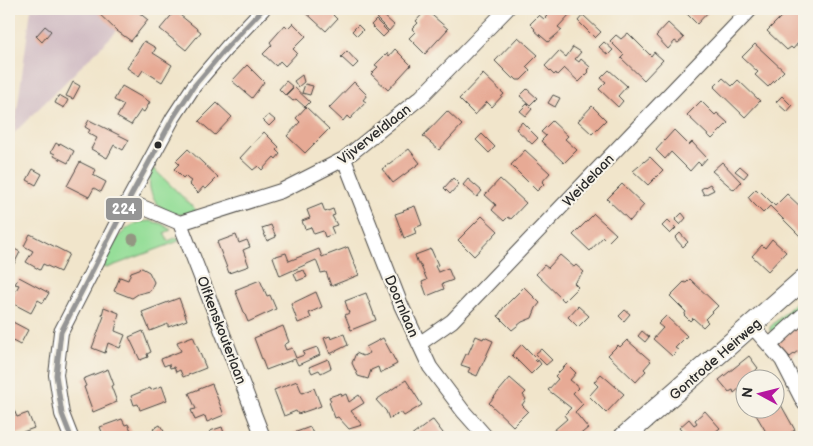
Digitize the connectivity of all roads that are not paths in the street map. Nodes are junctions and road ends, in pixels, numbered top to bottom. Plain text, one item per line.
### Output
1 (263, 9) edge
2 (507, 9) edge
3 (751, 9) edge
4 (344, 160) junction
5 (128, 201) junction
6 (180, 223) junction
7 (804, 279) edge
8 (804, 314) edge
9 (752, 326) junction
10 (418, 344) junction
11 (770, 345) junction
12 (804, 404) edge
13 (72, 437) edge
14 (263, 437) edge
15 (486, 437) edge
16 (624, 437) edge

1 - 5 street
2 - 4 street, Vijverveldlaan
3 - 10 street, Weidelaan
4 - 6 street, Vijverveldlaan
4 - 10 street, Doornlaan
5 - 6 street
5 - 13 street
6 - 14 street, Olfkenskouterlaan
7 - 9 street, Gontrode Heirweg
8 - 11 street, Gontrode Heirweg
9 - 11 street
9 - 16 street, Gontrode Heirweg
10 - 15 street, Doornlaan
11 - 12 street

